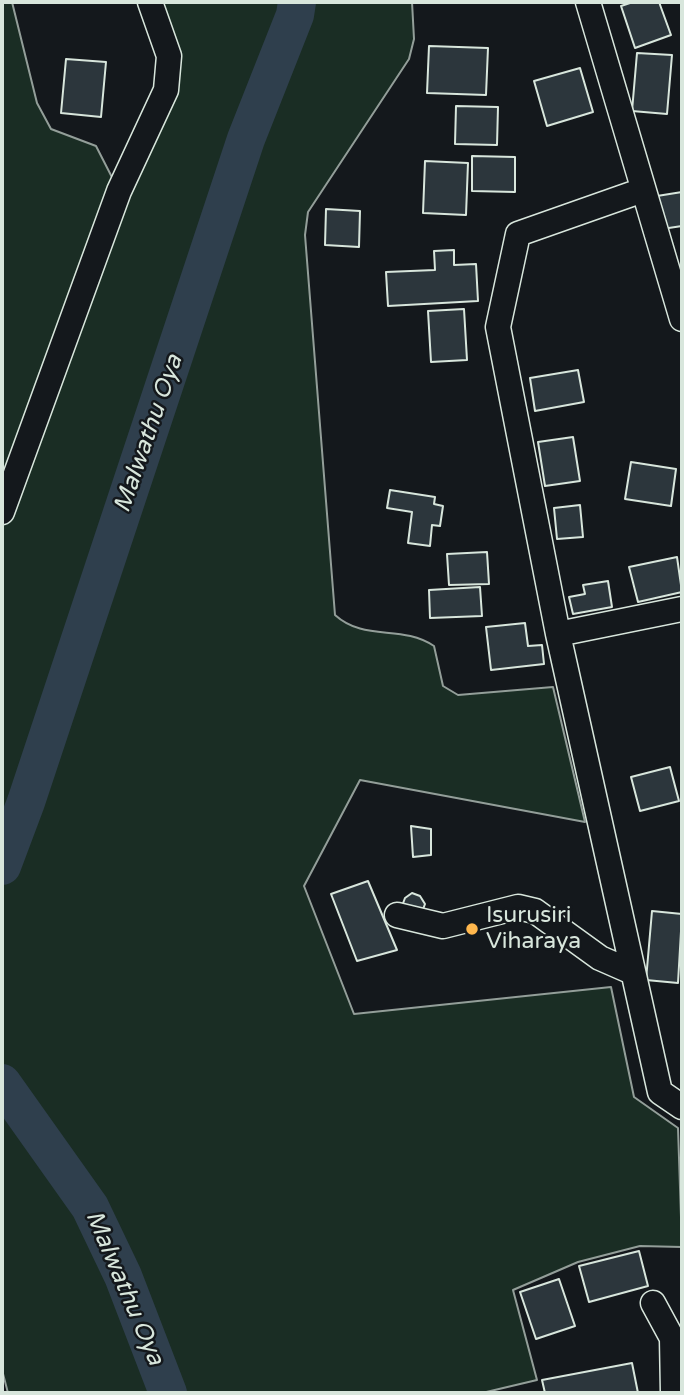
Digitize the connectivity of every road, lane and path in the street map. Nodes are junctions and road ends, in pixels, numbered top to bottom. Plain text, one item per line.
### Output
1 (150, 2) edge
2 (588, 2) edge
3 (643, 190) junction
4 (682, 319) edge
5 (2, 512) edge
6 (682, 610) edge
7 (558, 634) junction
8 (397, 915) dead end
9 (632, 972) junction
10 (682, 1107) edge
11 (653, 1303) dead end
12 (673, 1393) edge

1 - 5 street
2 - 3 street
3 - 4 street
3 - 7 street
6 - 7 street
7 - 9 street
8 - 9 street
9 - 10 street
11 - 12 street

